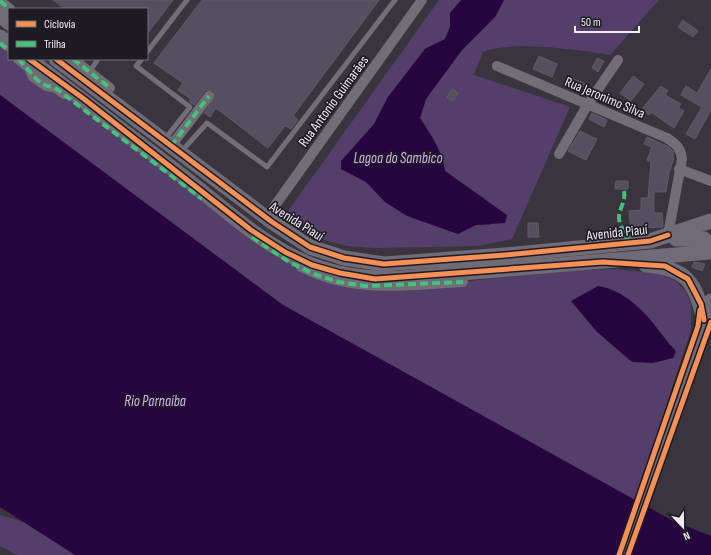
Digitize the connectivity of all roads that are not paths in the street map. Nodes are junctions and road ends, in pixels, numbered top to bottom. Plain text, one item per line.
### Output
1 (187, 0) edge
2 (395, 0) edge
3 (422, 0) edge
4 (0, 1) edge
5 (9, 8) edge
6 (0, 15) edge
7 (8, 22) edge
8 (0, 37) edge
9 (0, 43) edge
10 (8, 43) edge
11 (8, 50) edge
12 (148, 51) edge
13 (19, 60) edge
14 (30, 60) edge
15 (58, 60) edge
16 (74, 60) edge
17 (97, 60) edge
18 (141, 60) edge
19 (618, 60) dead end
20 (497, 66) dead end
21 (87, 76) junction
22 (110, 88) dead end
23 (209, 96) dead end
24 (588, 104) junction
25 (172, 146) junction
26 (559, 154) dead end
27 (680, 169) junction
28 (711, 182) edge
29 (266, 218) junction
30 (711, 221) edge
31 (668, 235) junction
32 (650, 241) junction
33 (711, 252) edge
34 (691, 254) junction
35 (603, 262) junction
36 (463, 282) dead end
37 (711, 301) edge
38 (704, 320) junction
39 (624, 555) edge

1 - 12 lane
2 - 25 lane
3 - 29 street, Rua Antonio Guimarães
4 - 5 street
6 - 7 main road
8 - 10 main road
9 - 11 street
13 - 36 street
14 - 35 main road, Avenida Piauí
15 - 21 main road, Avenida Piauí
16 - 21 street
17 - 21 lane
18 - 25 lane
19 - 24 street
20 - 24 street, Rua Jeronimo Silva
21 - 22 street
21 - 25 main road, Avenida Piauí
23 - 25 street
24 - 26 street
24 - 27 street, Rua Jeronimo Silva
25 - 29 main road, Avenida Piauí
27 - 28 street
27 - 31 street, Rua Jeronimo Silva
29 - 32 main road, Avenida Piauí
30 - 31 main road, Avenida Piauí
31 - 32 main road, Avenida Piauí
32 - 34 main road
33 - 34 main road, Avenida Piauí
34 - 35 main road, Avenida Piauí
35 - 38 main road, Avenida Piauí
37 - 38 main road
38 - 39 main road

